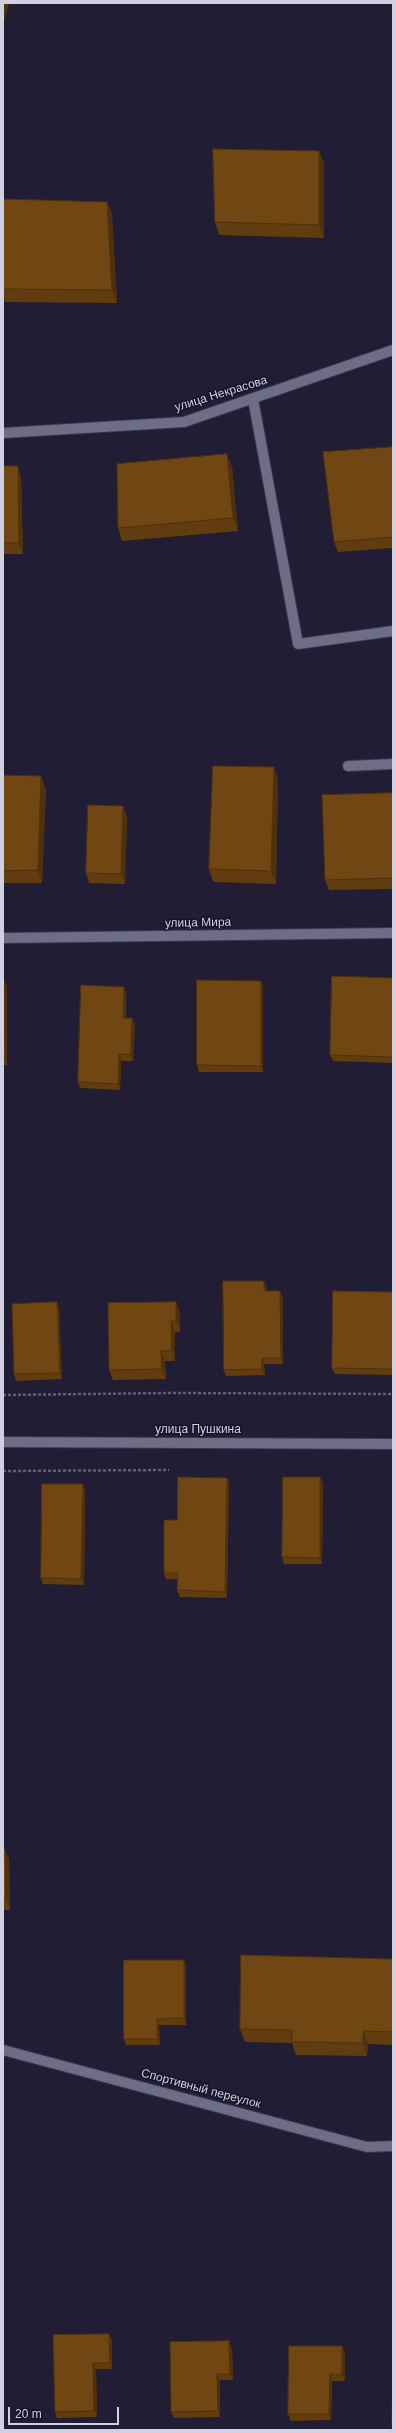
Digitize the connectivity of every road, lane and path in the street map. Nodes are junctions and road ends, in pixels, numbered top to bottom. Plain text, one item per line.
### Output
1 (393, 350) edge
2 (253, 399) junction
3 (3, 433) edge
4 (393, 631) edge
5 (393, 764) edge
6 (348, 766) dead end
7 (393, 933) edge
8 (3, 938) edge
9 (393, 1394) edge
10 (3, 1395) edge
11 (3, 1442) edge
12 (393, 1444) edge
13 (3, 2050) edge
14 (393, 2146) edge

1 - 2 street, улица Некрасова
2 - 3 street, улица Некрасова
2 - 4 street
5 - 6 street
7 - 8 street, улица Мира
9 - 10 path
11 - 12 street, улица Пушкина
13 - 14 street, Спортивный переулок

